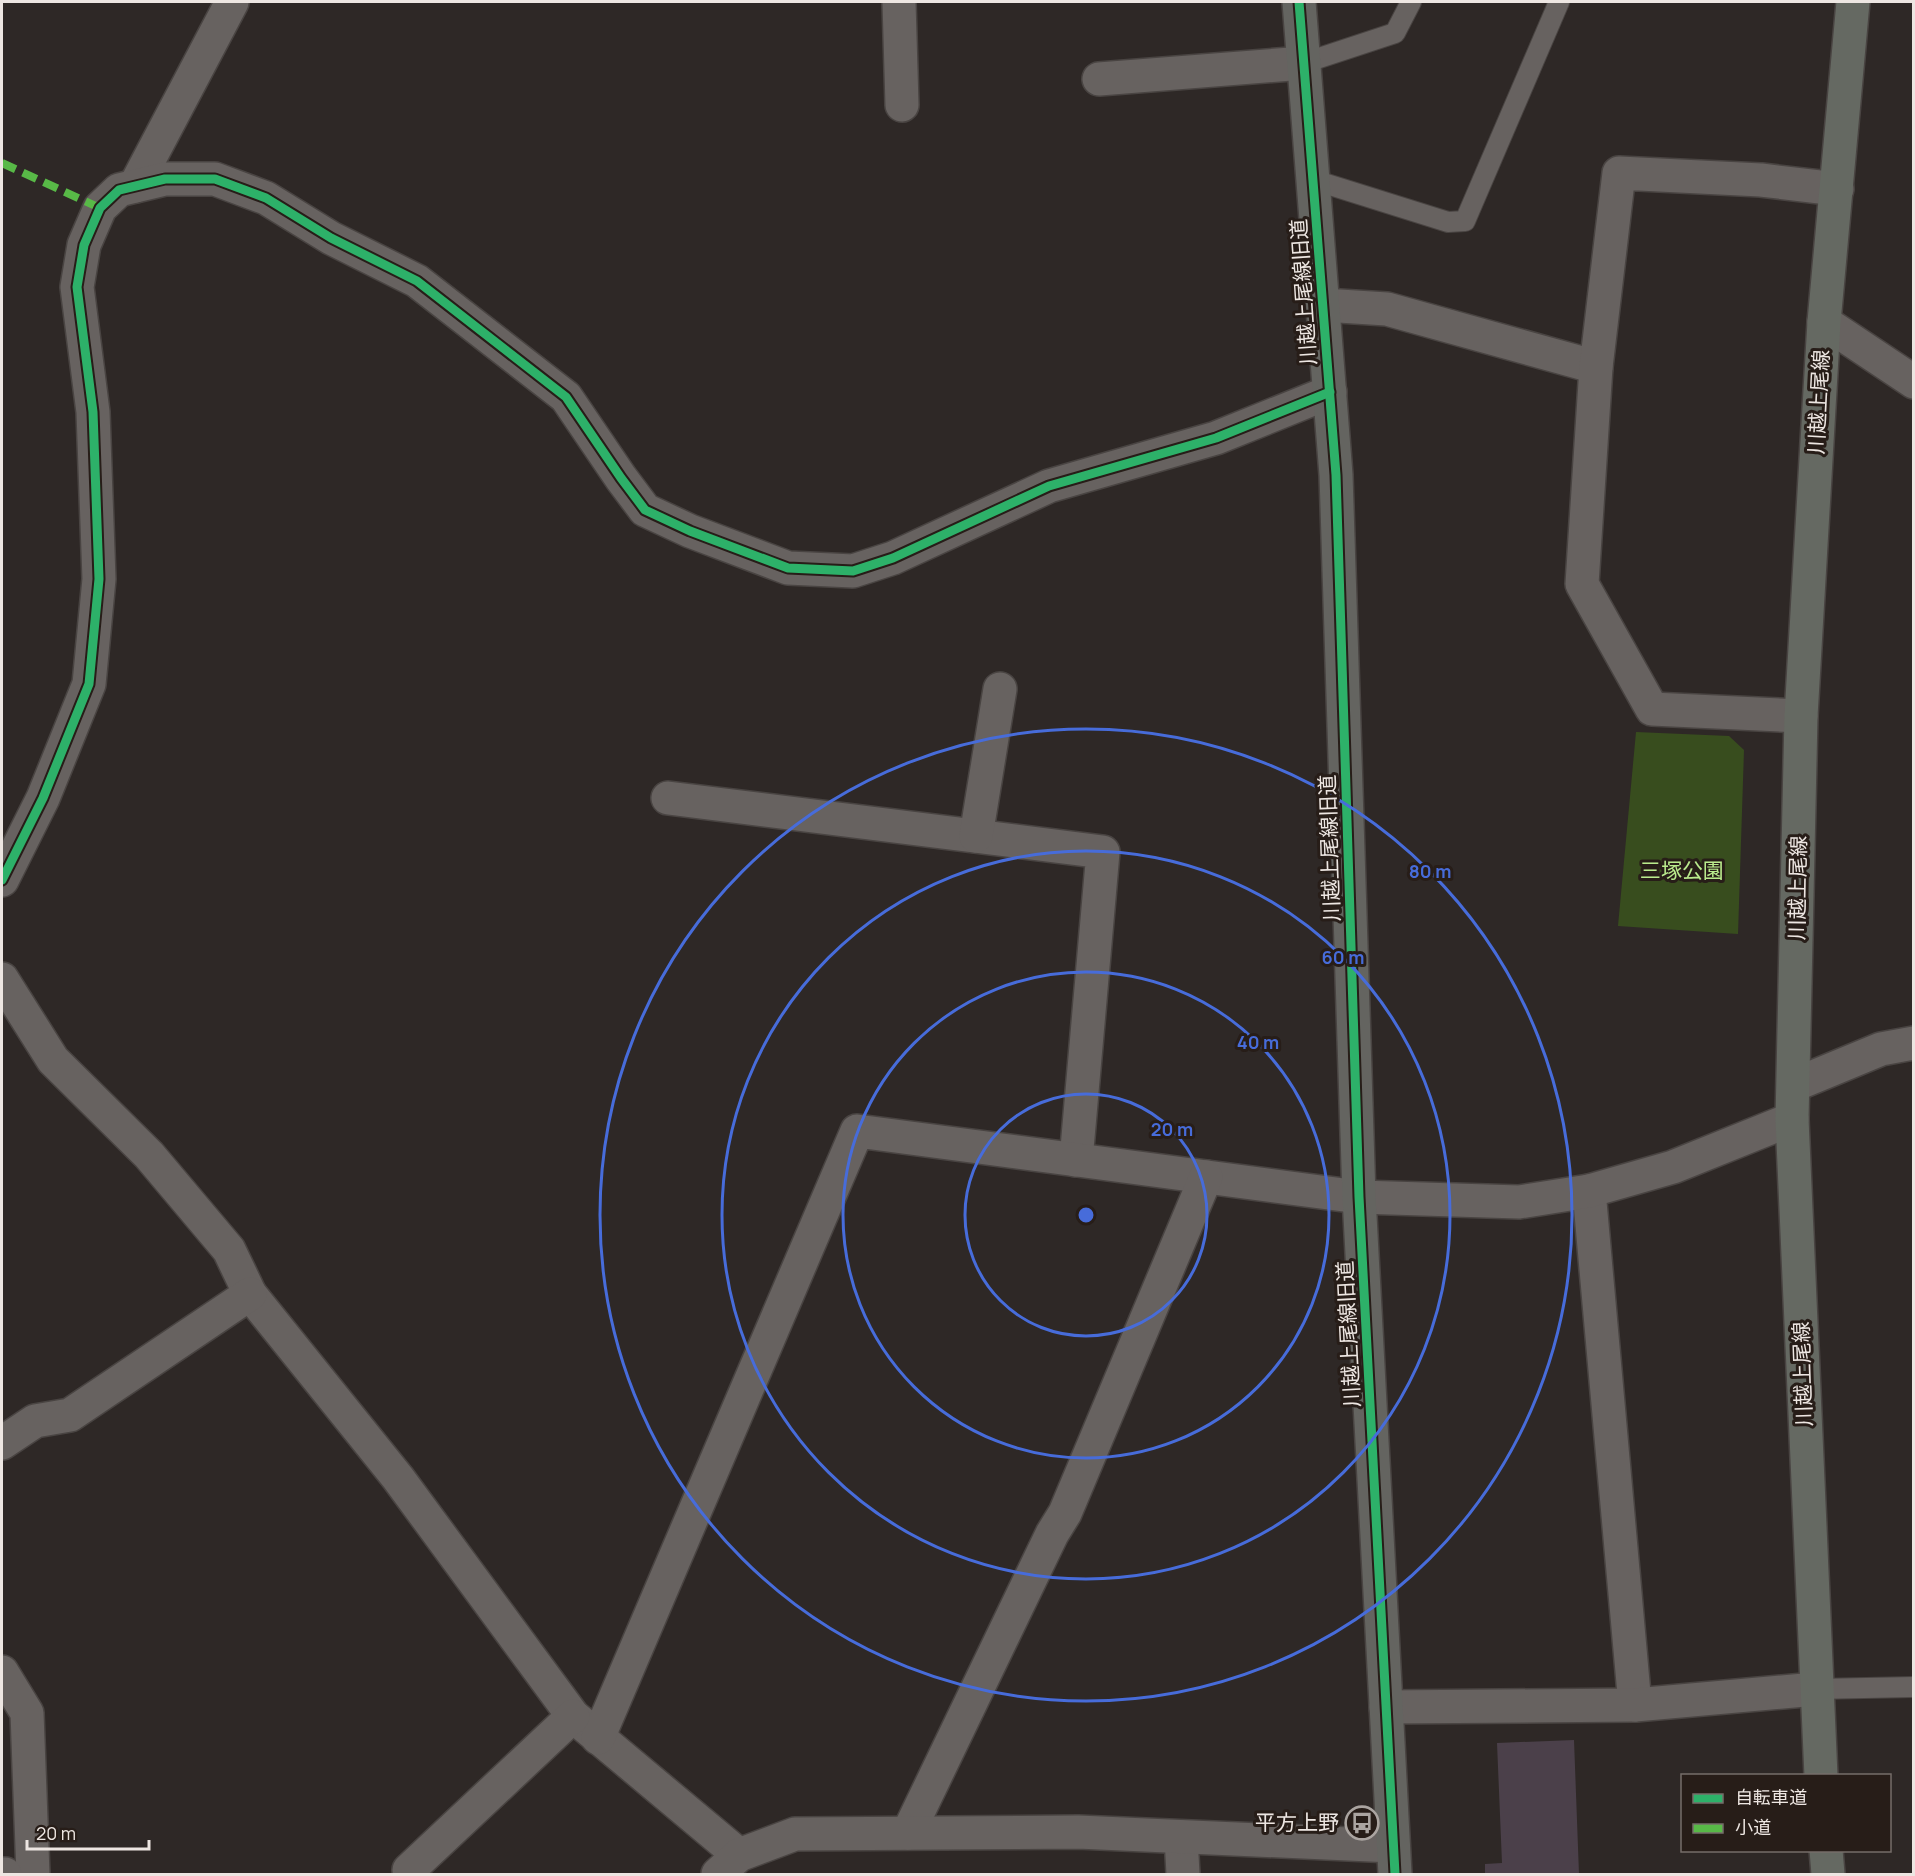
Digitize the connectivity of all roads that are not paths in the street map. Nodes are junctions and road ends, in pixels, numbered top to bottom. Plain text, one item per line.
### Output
1 (232, 2) edge
2 (899, 2) edge
3 (1299, 2) edge
4 (1411, 2) edge
5 (1560, 2) edge
6 (1853, 2) edge
7 (1304, 63) junction
8 (1099, 79) dead end
9 (902, 105) dead end
10 (1314, 180) junction
11 (135, 186) junction
12 (1837, 189) junction
13 (1323, 305) junction
14 (1824, 322) junction
15 (1596, 367) junction
16 (1914, 382) edge
17 (1330, 392) junction
18 (1000, 689) dead end
19 (1801, 716) junction
20 (668, 798) dead end
21 (975, 836) junction
22 (2, 880) edge
23 (2, 979) edge
24 (1914, 1043) edge
25 (1794, 1085) junction
26 (1792, 1119) junction
27 (1076, 1160) junction
28 (1206, 1177) junction
29 (1589, 1191) junction
30 (1359, 1197) junction
31 (250, 1294) junction
32 (2, 1443) edge
33 (2, 1672) edge
34 (1914, 1687) edge
35 (1816, 1689) junction
36 (1635, 1705) junction
37 (1386, 1707) junction
38 (14, 1710) edge
39 (573, 1716) junction
40 (598, 1738) junction
41 (1821, 1774) edge
42 (908, 1833) junction
43 (1181, 1837) junction
44 (1826, 1852) edge
45 (1394, 1860) edge
46 (729, 1865) edge
47 (409, 1870) dead end
48 (33, 1875) edge
49 (1183, 1875) edge
50 (1827, 1875) edge

1 - 11 street
2 - 9 street
3 - 7 street, 川越上尾線旧道
4 - 7 lane
5 - 10 lane
6 - 12 main road, 川越上尾線
7 - 8 street
7 - 10 street, 川越上尾線旧道
10 - 13 street, 川越上尾線旧道
11 - 17 street
11 - 22 street
12 - 14 main road, 川越上尾線
12 - 15 street
13 - 15 street
13 - 17 street, 川越上尾線旧道
14 - 16 street
14 - 19 main road, 川越上尾線
15 - 19 street
17 - 30 street, 川越上尾線旧道
18 - 21 street
19 - 25 main road, 川越上尾線
20 - 21 street
21 - 27 street
23 - 31 street
24 - 25 street
25 - 26 main road, 川越上尾線
26 - 29 street
26 - 35 main road, 川越上尾線
27 - 28 street
27 - 40 street
28 - 30 street
28 - 42 street
29 - 30 street
29 - 36 street
30 - 37 street, 川越上尾線旧道
31 - 32 street
31 - 39 street
33 - 38 street
34 - 35 lane
35 - 36 street
35 - 41 main road, 川越上尾線
36 - 37 street
37 - 45 street, 川越上尾線旧道
38 - 48 street
39 - 40 street
39 - 47 street
40 - 46 street
42 - 43 street
42 - 46 street
43 - 45 street
43 - 49 street
44 - 50 main road

